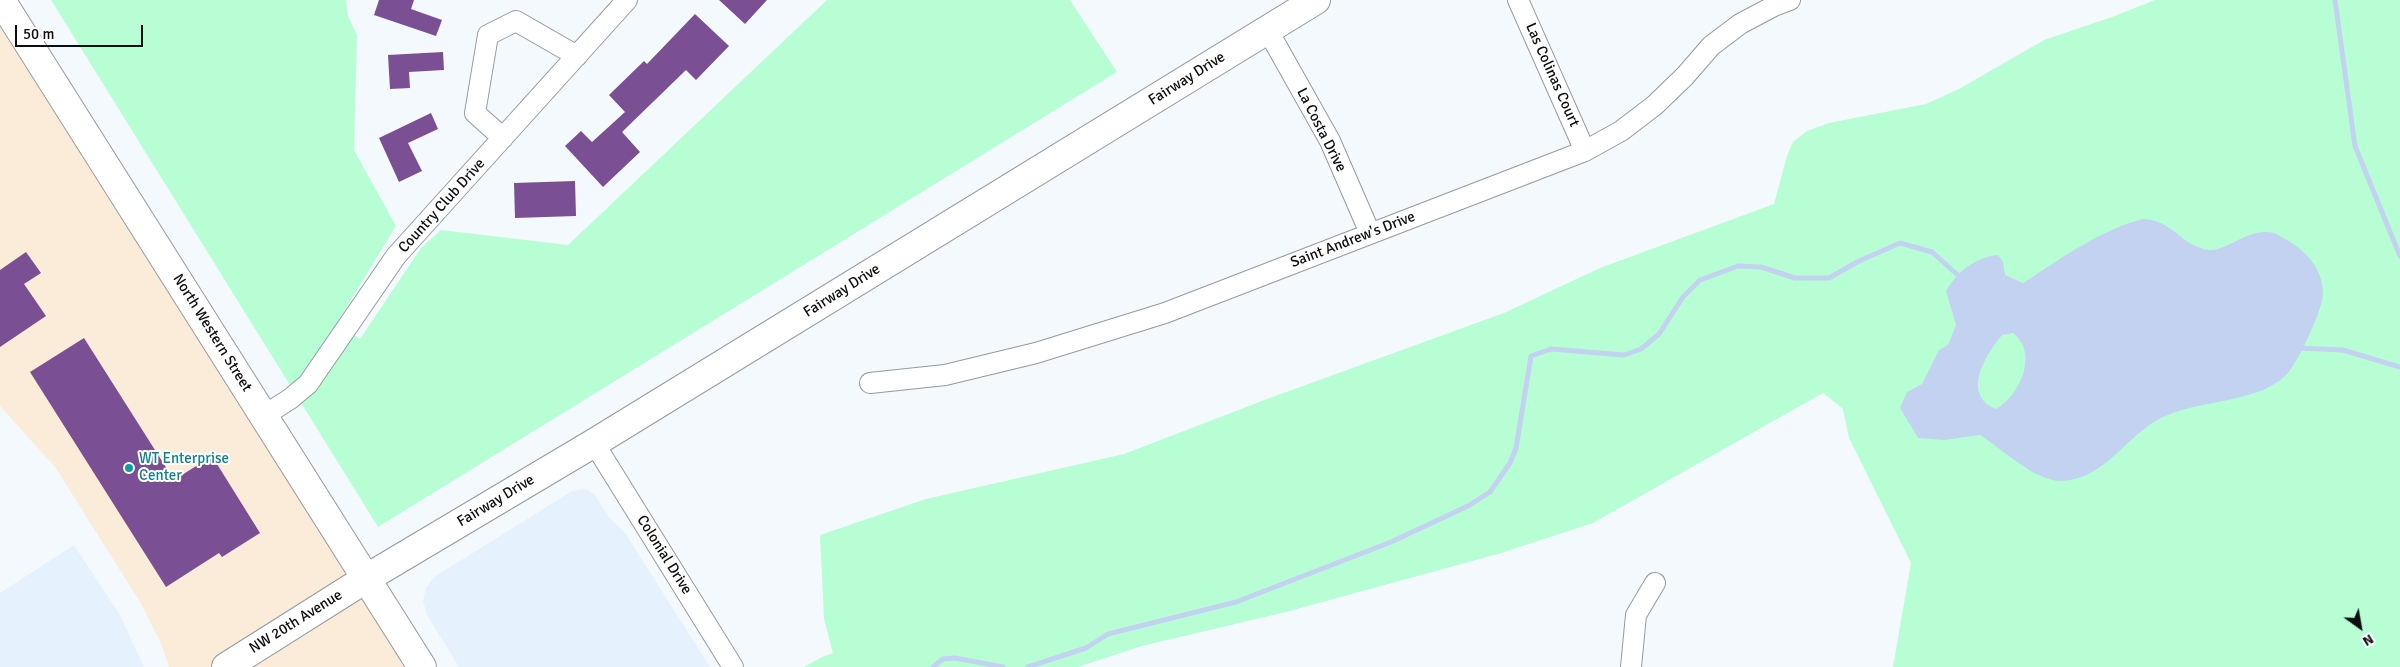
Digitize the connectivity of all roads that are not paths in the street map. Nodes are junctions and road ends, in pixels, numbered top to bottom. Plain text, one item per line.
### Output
1 (1, 0) edge
2 (627, 0) edge
3 (1316, 0) edge
4 (1518, 0) edge
5 (1779, 2) edge
6 (1267, 30) junction
7 (577, 56) junction
8 (503, 138) junction
9 (1586, 150) junction
10 (1370, 233) junction
11 (870, 382) dead end
12 (265, 415) junction
13 (594, 443) junction
14 (367, 578) junction
15 (1655, 583) dead end
16 (226, 667) edge
17 (422, 667) edge
18 (733, 667) edge
19 (1631, 667) edge

1 - 12 main road, North Western Street
2 - 7 street, Country Club Drive
3 - 6 main road, Fairway Drive
4 - 9 street, Las Colinas Court
5 - 9 street, Saint Andrew's Drive
6 - 10 street, La Costa Drive
6 - 13 main road, Fairway Drive
7 - 8 street, Country Club Drive
7 - 8 street
8 - 12 street, Country Club Drive
9 - 10 street, Saint Andrew's Drive
10 - 11 street, Saint Andrew's Drive
12 - 14 main road, North Western Street
13 - 14 main road, Fairway Drive
13 - 18 street, Colonial Drive
14 - 16 main road, NW 20th Avenue
14 - 17 main road, North Western Street
15 - 19 street

